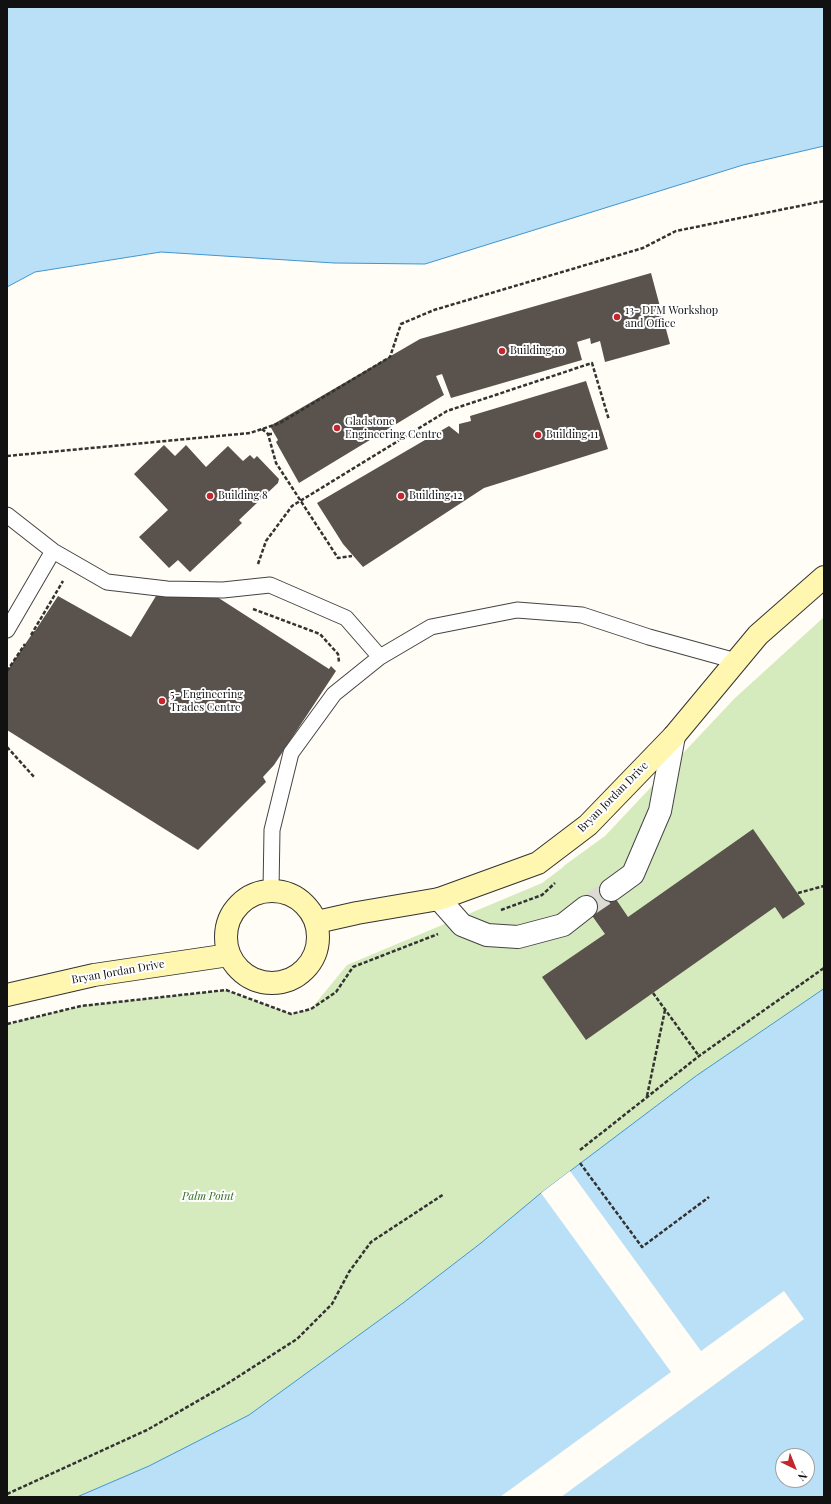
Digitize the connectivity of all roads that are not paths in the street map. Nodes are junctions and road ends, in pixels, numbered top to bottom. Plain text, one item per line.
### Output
1 (7, 515) edge
2 (53, 551) junction
3 (824, 577) edge
4 (7, 630) edge
5 (380, 657) junction
6 (736, 661) junction
7 (674, 736) junction
8 (271, 890) junction
9 (610, 890) tunnel mouth
10 (439, 898) junction
11 (586, 908) tunnel mouth
12 (317, 922) junction
13 (229, 955) junction
14 (7, 994) edge

1 - 2 lane
2 - 4 lane
2 - 5 lane
3 - 6 main road, Bryan Jordan Drive
5 - 6 lane
5 - 8 lane
6 - 7 main road, Bryan Jordan Drive
7 - 9 street
7 - 10 main road, Bryan Jordan Drive
8 - 12 main road
8 - 13 main road
10 - 11 street
10 - 12 main road, Bryan Jordan Drive
12 - 13 main road
13 - 14 main road, Bryan Jordan Drive

